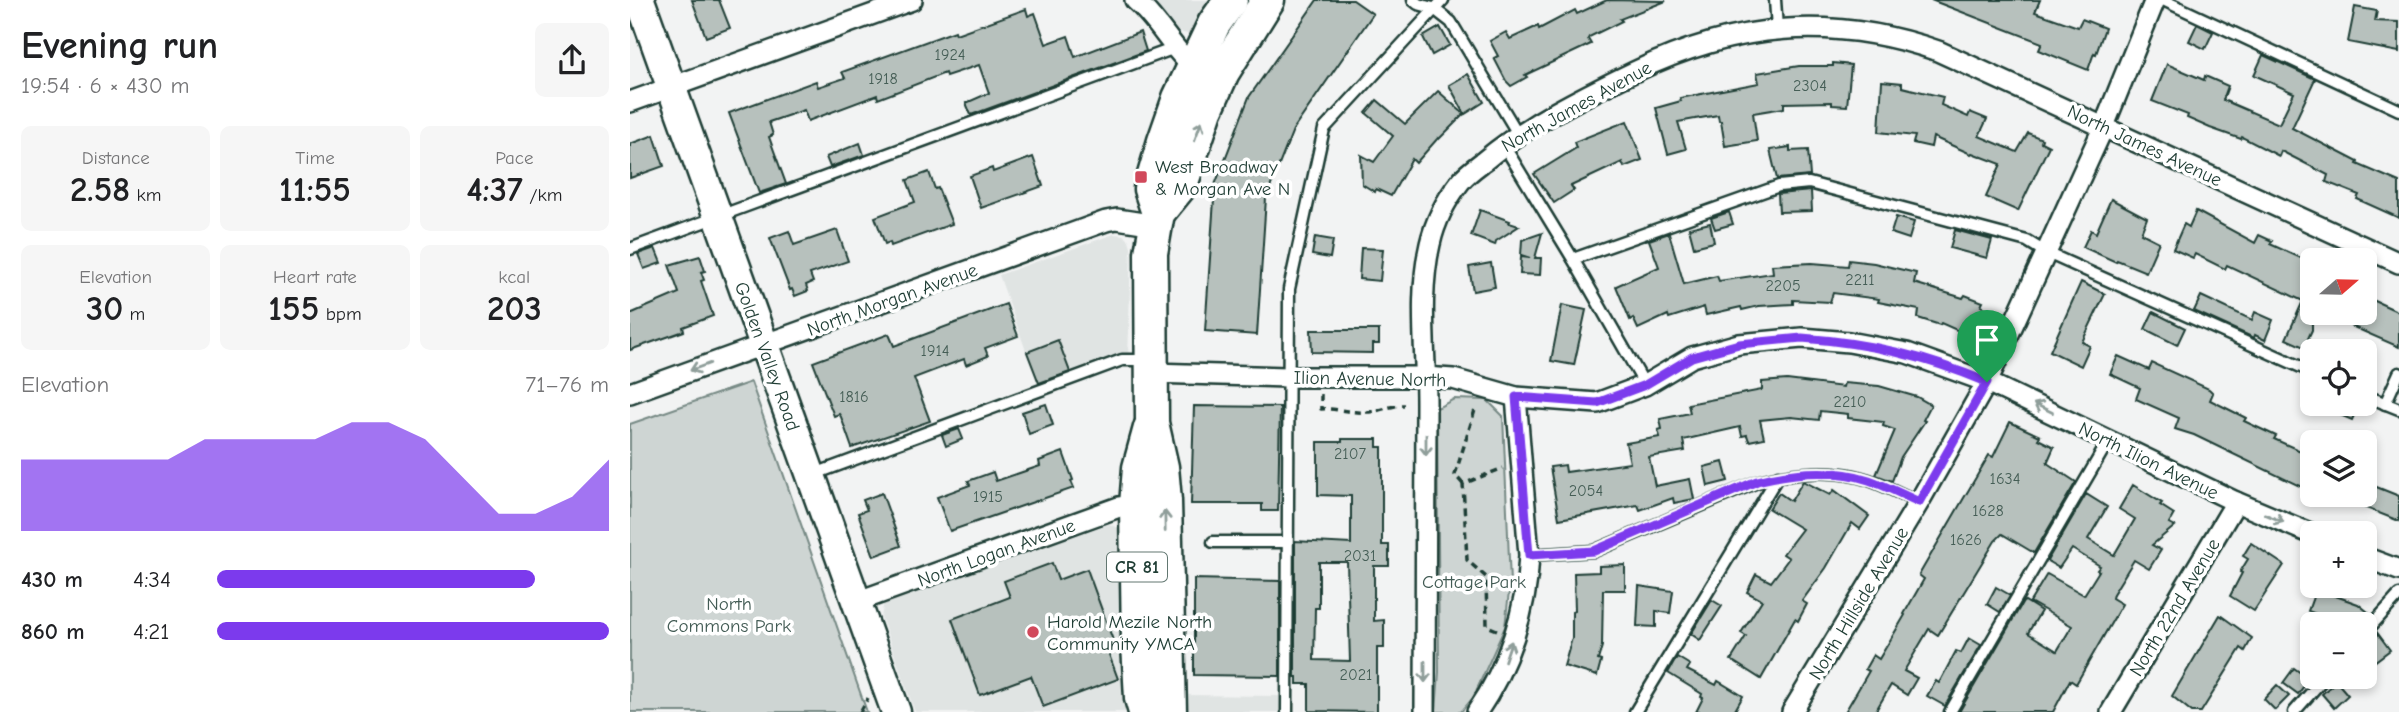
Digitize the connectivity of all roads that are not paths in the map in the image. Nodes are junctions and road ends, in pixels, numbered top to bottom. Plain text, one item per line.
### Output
1 (640, 0) edge
2 (912, 0) edge
3 (1135, 0) edge
4 (1231, 0) edge
5 (1268, 0) edge
6 (1413, 0) edge
7 (1443, 0) edge
8 (1775, 0) edge
9 (2155, 0) edge
10 (2162, 0) edge
11 (1433, 8) junction
12 (1777, 28) junction
13 (1184, 58) junction
14 (671, 87) junction
15 (630, 102) edge
16 (2399, 110) edge
17 (2104, 126) junction
18 (1511, 139) junction
19 (718, 217) junction
20 (1157, 219) junction
21 (630, 249) edge
22 (2046, 252) junction
23 (1573, 259) junction
24 (2399, 263) edge
25 (764, 344) junction
26 (1151, 366) junction
27 (2300, 367) edge
28 (2399, 373) edge
29 (1287, 377) junction
30 (1425, 377) junction
31 (1987, 382) junction
32 (1645, 385) junction
33 (630, 393) edge
34 (1516, 397) junction
35 (2377, 401) edge
36 (2385, 404) junction
37 (2399, 409) edge
38 (1152, 424) junction
39 (2109, 440) junction
40 (810, 476) junction
41 (1778, 476) junction
42 (1919, 502) junction
43 (2236, 502) junction
44 (1136, 505) junction
45 (2300, 529) edge
46 (1213, 542) dead end
47 (1287, 542) junction
48 (1529, 555) junction
49 (2377, 561) edge
50 (2399, 570) edge
51 (2399, 595) edge
52 (856, 603) junction
53 (2377, 620) edge
54 (2314, 689) edge
55 (896, 712) edge
56 (1144, 712) edge
57 (1170, 712) edge
58 (1287, 712) edge
59 (1425, 712) edge
60 (1477, 712) edge
61 (1635, 712) edge
62 (1792, 712) edge
63 (1950, 712) edge
64 (2111, 712) edge
65 (2294, 712) edge

1 - 14 street, Golden Valley Road
2 - 14 street
3 - 13 street
4 - 13 main road, CR 81
20 -> 5 main road
6 - 11 lane
7 - 11 lane
8 - 12 lane
9 - 17 street, North Hillside Avenue
10 - 16 lane
11 - 18 lane
11 - 29 lane
12 - 17 street, North James Avenue
12 - 18 street, North James Avenue
13 - 19 lane
13 - 20 main road, CR 81
14 - 15 street
14 - 19 street, Golden Valley Road
17 - 22 street, North Hillside Avenue
17 - 24 street, North James Avenue
18 - 23 lane
18 - 30 street, North James Avenue
19 - 21 lane
19 - 25 street, Golden Valley Road
20 - 25 street, North Morgan Avenue
20 - 26 main road, CR 81
22 - 23 lane
22 - 27 lane
22 - 31 street, North Hillside Avenue
23 - 32 lane
25 -> 33 street, North Morgan Avenue
25 - 40 street, Golden Valley Road
26 - 29 street, Ilion Avenue North
26 - 38 main road, CR 81
26 - 40 lane
28 - 36 lane
29 - 30 street, Ilion Avenue North
29 - 47 lane
30 - 34 street, Ilion Avenue North
30 -> 59 street, North James Avenue
31 - 32 street, Ilion Avenue North
39 -> 31 street, North Ilion Avenue
31 - 42 street, North Hillside Avenue
32 - 34 street, Ilion Avenue North
34 - 48 street
35 - 36 lane
36 - 37 lane
38 - 44 main road, CR 81
57 -> 38 main road, CR 81
39 - 43 street, North Ilion Avenue
39 - 63 lane
40 - 52 street, Golden Valley Road
41 - 42 lane
41 - 48 lane
41 - 61 lane
42 - 62 street, North Hillside Avenue
43 -> 45 street, North Ilion Avenue
43 - 64 street, North 22nd Avenue
44 - 52 street, North Logan Avenue
44 - 56 main road, CR 81
46 - 47 lane
47 - 58 lane
60 -> 48 street
49 - 50 street
51 - 53 lane
52 - 55 street, Golden Valley Road
54 - 65 lane

